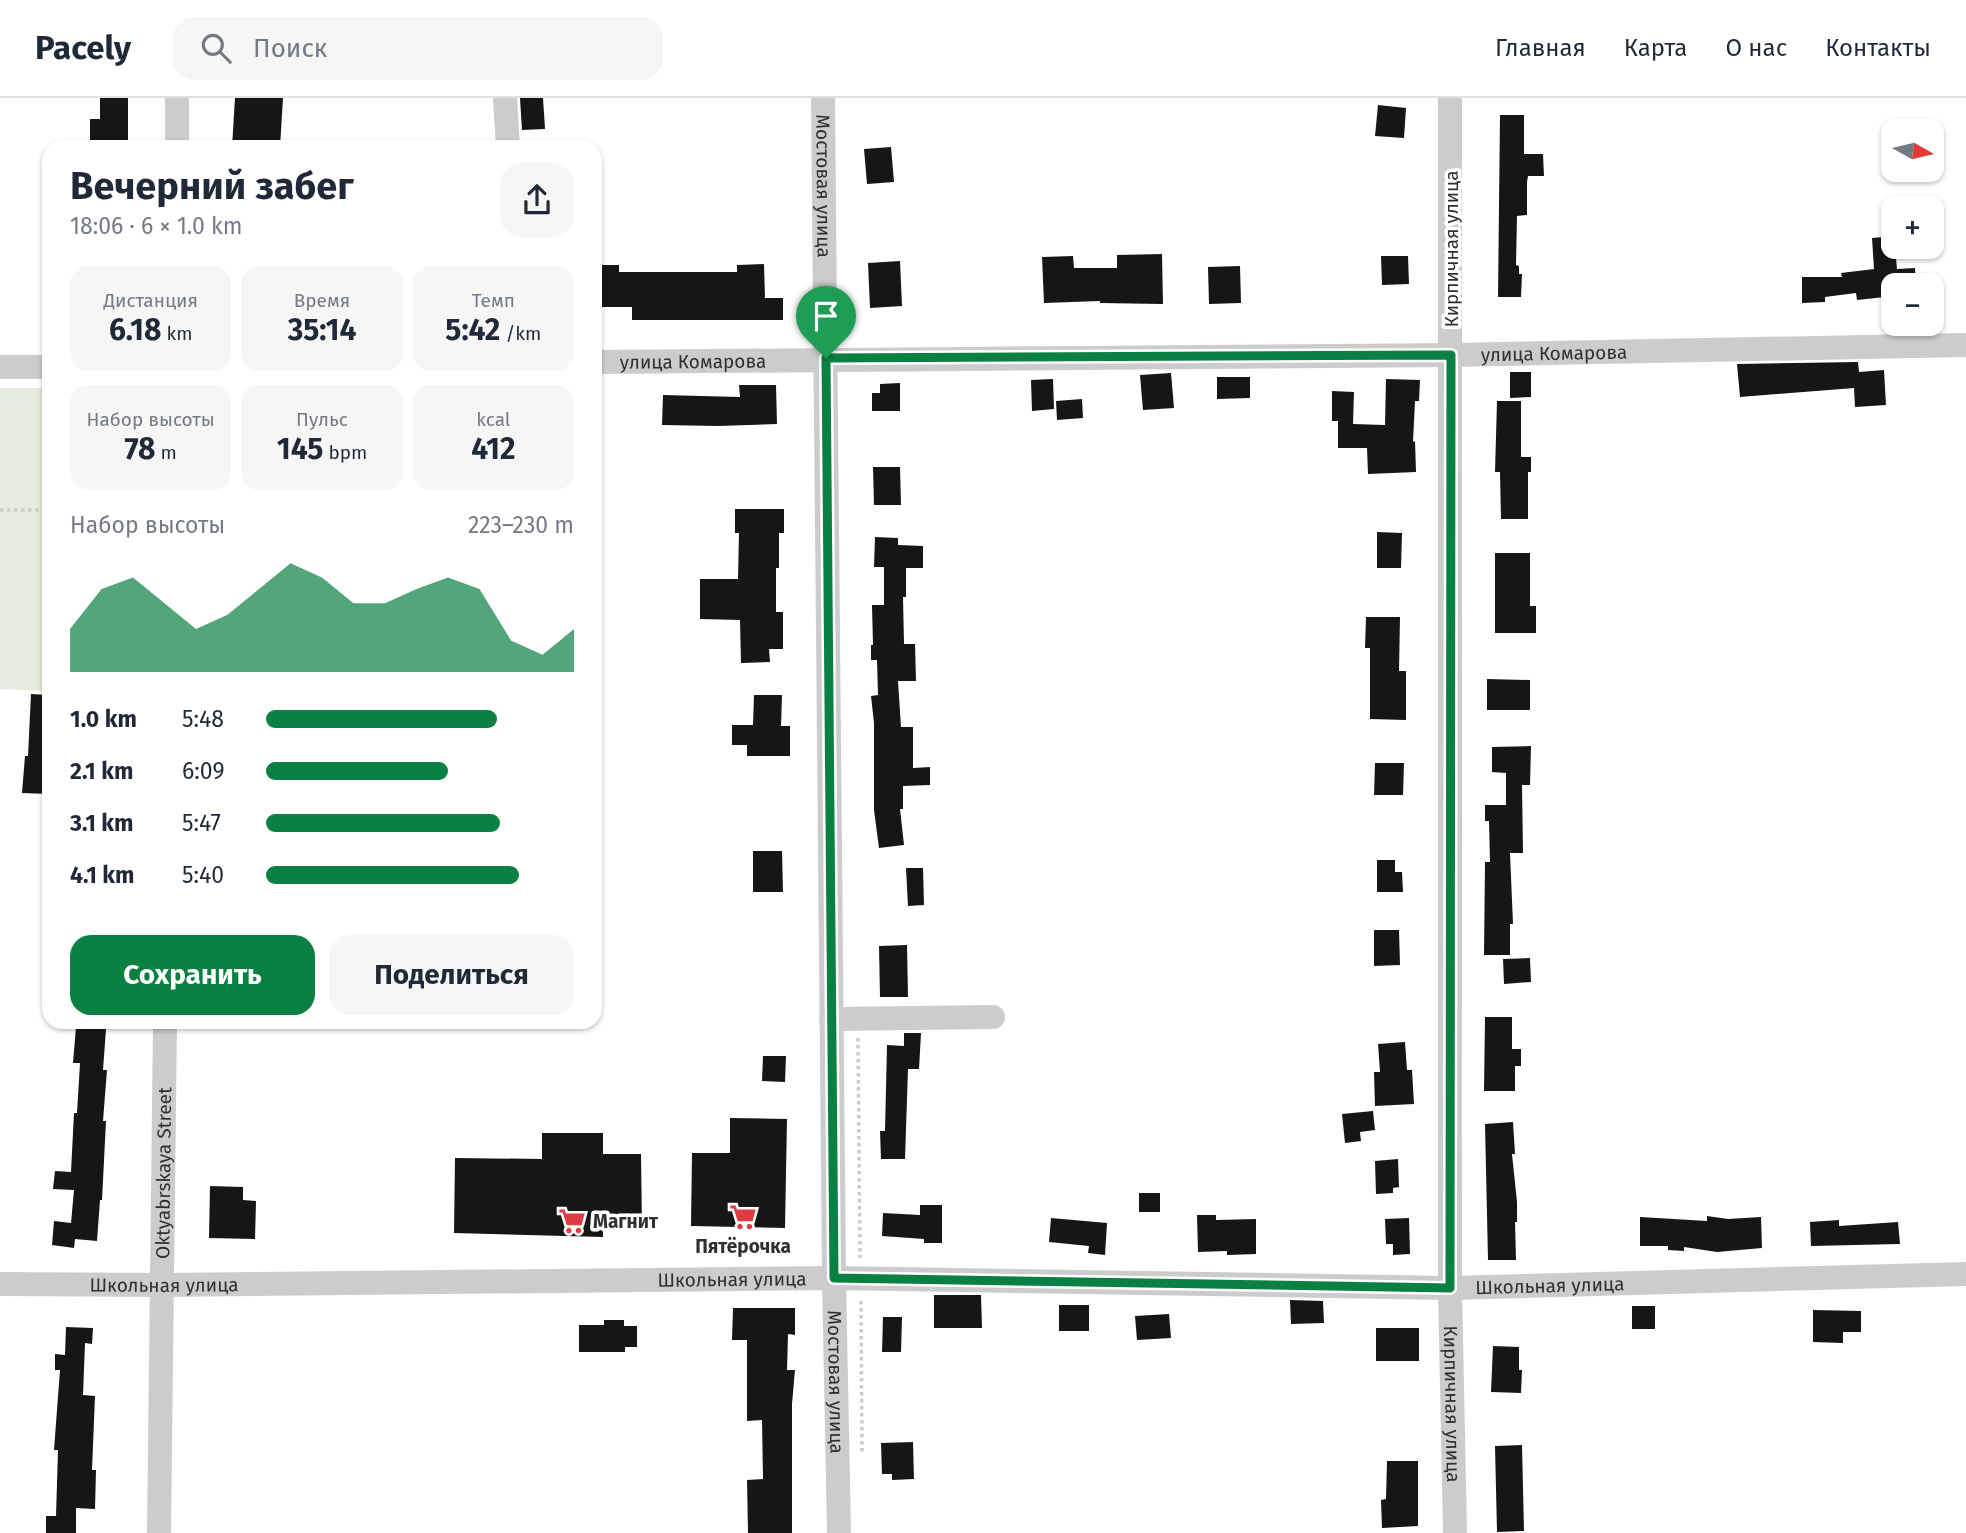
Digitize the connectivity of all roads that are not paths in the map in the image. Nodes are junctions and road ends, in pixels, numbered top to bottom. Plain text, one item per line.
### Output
1 (177, 98) edge
2 (505, 98) edge
3 (823, 98) edge
4 (1450, 98) edge
5 (177, 140) edge
6 (508, 140) edge
7 (1966, 345) edge
8 (1451, 355) junction
9 (826, 358) junction
10 (602, 362) edge
11 (0, 367) edge
12 (42, 367) edge
13 (993, 1017) dead end
14 (831, 1019) junction
15 (165, 1029) edge
16 (1966, 1274) edge
17 (834, 1278) junction
18 (0, 1284) edge
19 (161, 1286) junction
20 (1450, 1288) junction
21 (159, 1533) edge
22 (839, 1533) edge
23 (1455, 1533) edge

1 - 5 street
2 - 6 street
3 - 9 street, Мостовая улица
4 - 8 street, Кирпичная улица
7 - 8 street, улица Комарова
8 - 9 street, улица Комарова
8 - 20 street, Кирпичная улица
9 - 10 street, улица Комарова
9 - 14 street, Мостовая улица
11 - 12 street
13 - 14 street
14 - 17 street, Мостовая улица
15 - 19 street, Oktyabrskaya Street
16 - 20 street, Школьная улица
17 - 19 street, Школьная улица
17 - 20 street, Школьная улица
17 - 22 street, Мостовая улица
18 - 19 street, Школьная улица
19 - 21 street, Oktyabrskaya Street
20 - 23 street, Кирпичная улица

